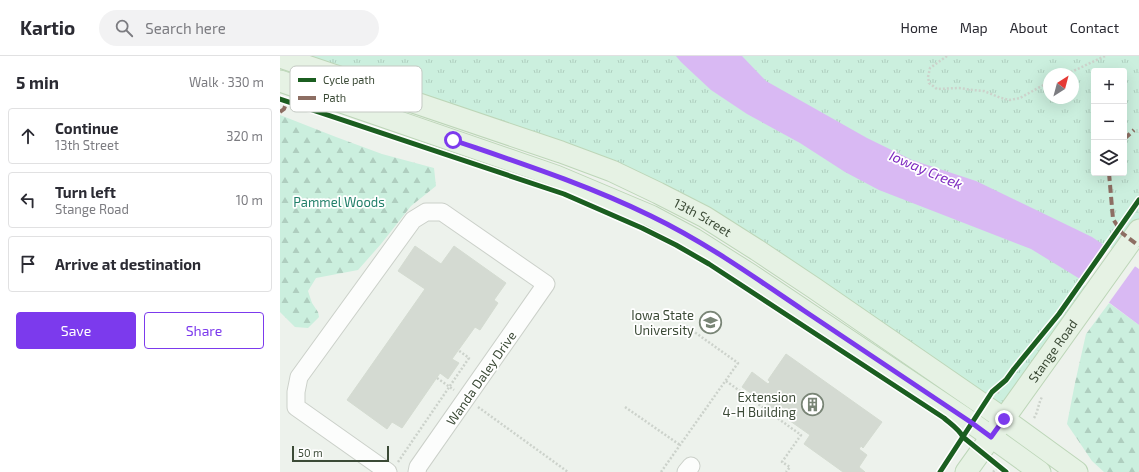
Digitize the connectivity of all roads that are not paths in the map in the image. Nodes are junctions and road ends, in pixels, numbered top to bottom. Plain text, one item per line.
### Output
1 (280, 57) edge
2 (305, 66) edge
3 (280, 82) edge
4 (290, 85) edge
5 (422, 105) edge
6 (368, 112) edge
7 (1139, 230) edge
8 (1004, 419) junction
9 (986, 444) junction
10 (391, 469) edge
11 (417, 472) edge
12 (966, 472) edge
13 (1040, 472) edge
14 (1077, 472) edge

1 - 2 main road, 13th Street
3 - 4 main road, 13th Street
5 - 8 main road, 13th Street
6 - 9 main road, 13th Street
7 - 8 main road, Stange Road
8 - 9 main road, Stange Road
8 - 14 main road, 13th Street
9 - 12 main road, Stange Road
9 - 13 main road, 13th Street
10 - 11 street, Wanda Daley Drive

